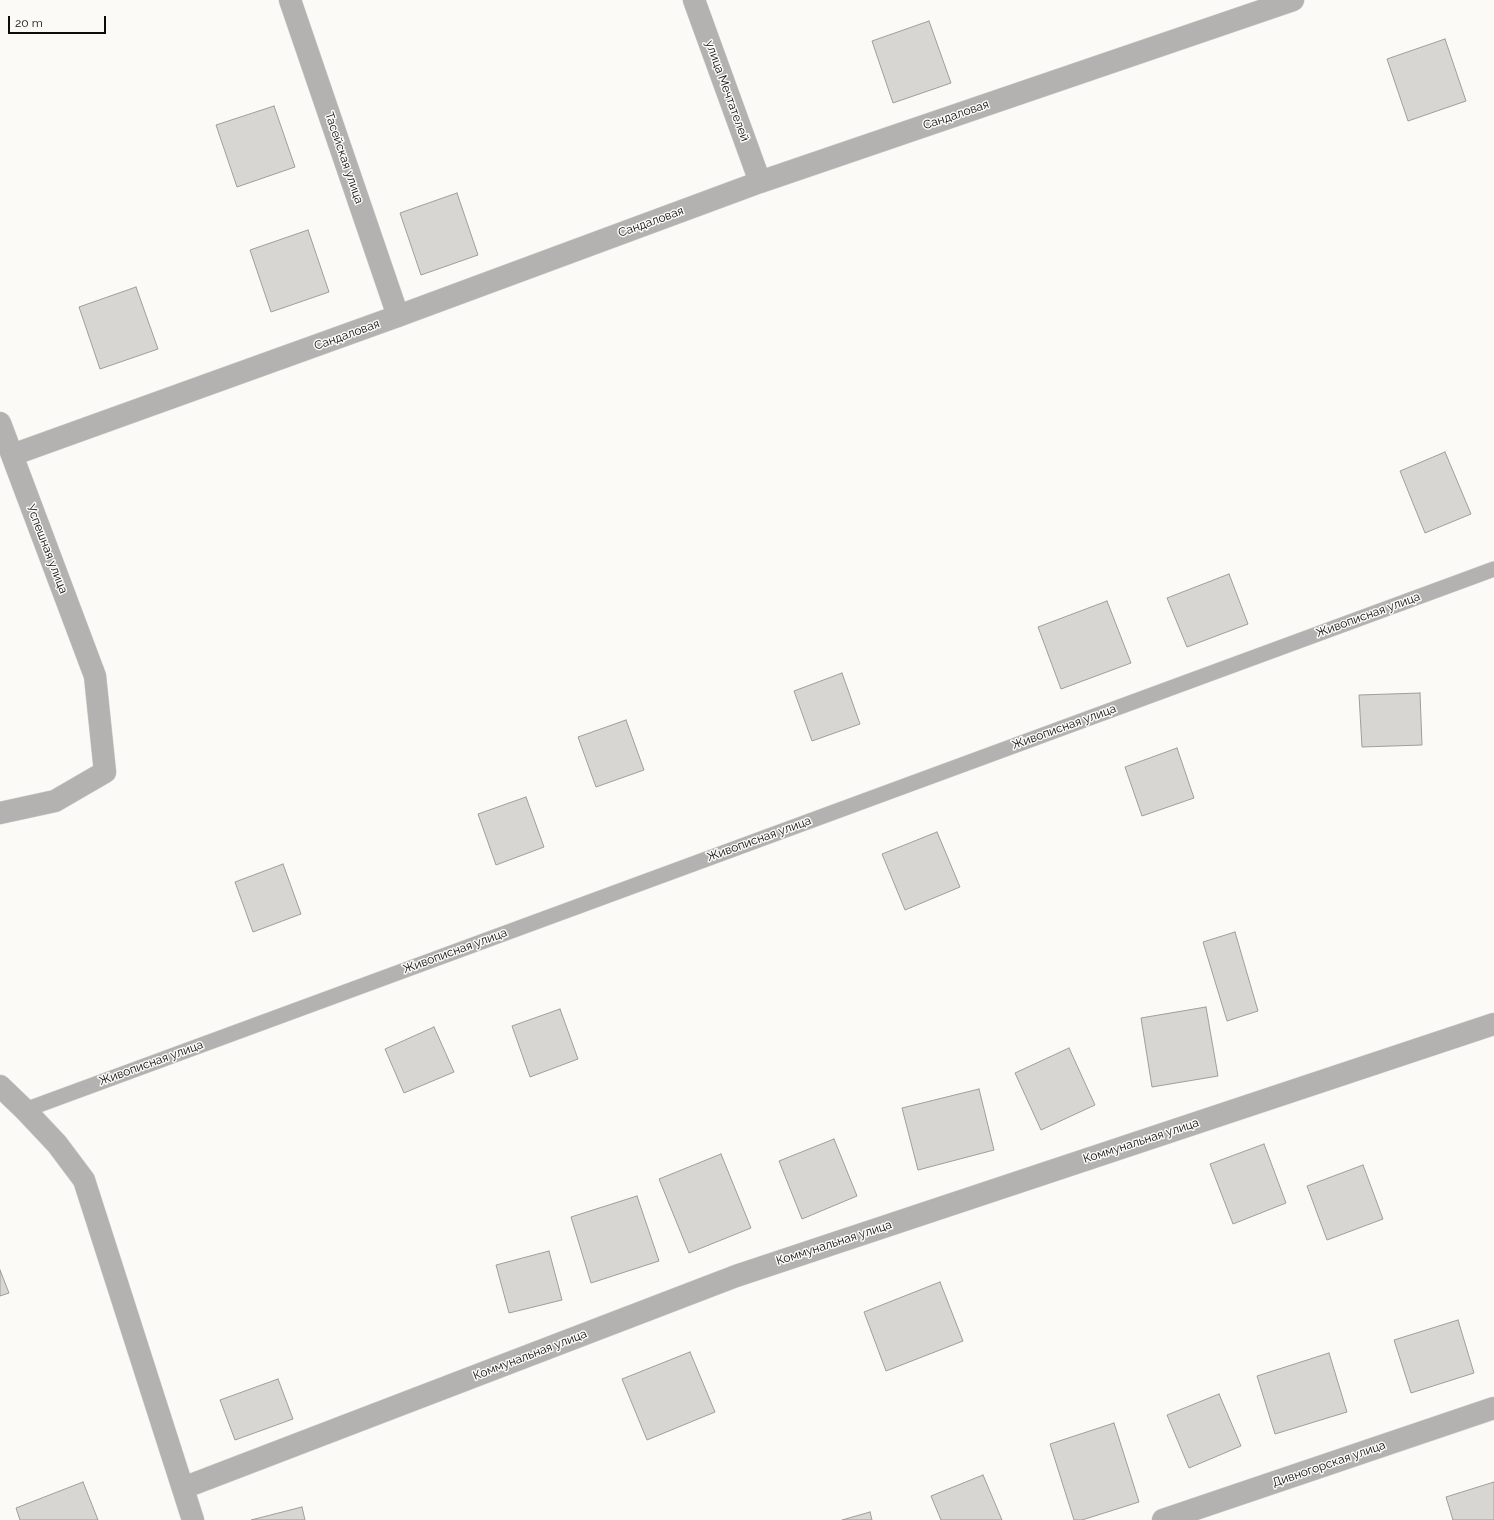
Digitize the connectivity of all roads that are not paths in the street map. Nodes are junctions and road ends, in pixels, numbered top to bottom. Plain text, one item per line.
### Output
1 (290, 0) edge
2 (694, 0) edge
3 (1294, 0) edge
4 (760, 182) junction
5 (398, 316) junction
6 (0, 423) edge
7 (12, 455) junction
8 (1494, 569) edge
9 (0, 813) edge
10 (1494, 1024) edge
11 (0, 1086) edge
12 (25, 1110) junction
13 (1494, 1408) edge
14 (183, 1488) junction
15 (193, 1520) edge
16 (1163, 1520) edge

1 - 5 street, Тасейская улица
2 - 4 street, улица Мечтателей
3 - 4 street, Сандаловая
4 - 5 street, Сандаловая
5 - 7 street, Сандаловая
6 - 7 street, Успешная улица
7 - 9 street, Успешная улица
8 - 12 lane, Живописная улица
10 - 14 street, Коммунальная улица
11 - 12 street
12 - 14 street
13 - 16 street, Дивногорская улица
14 - 15 street

